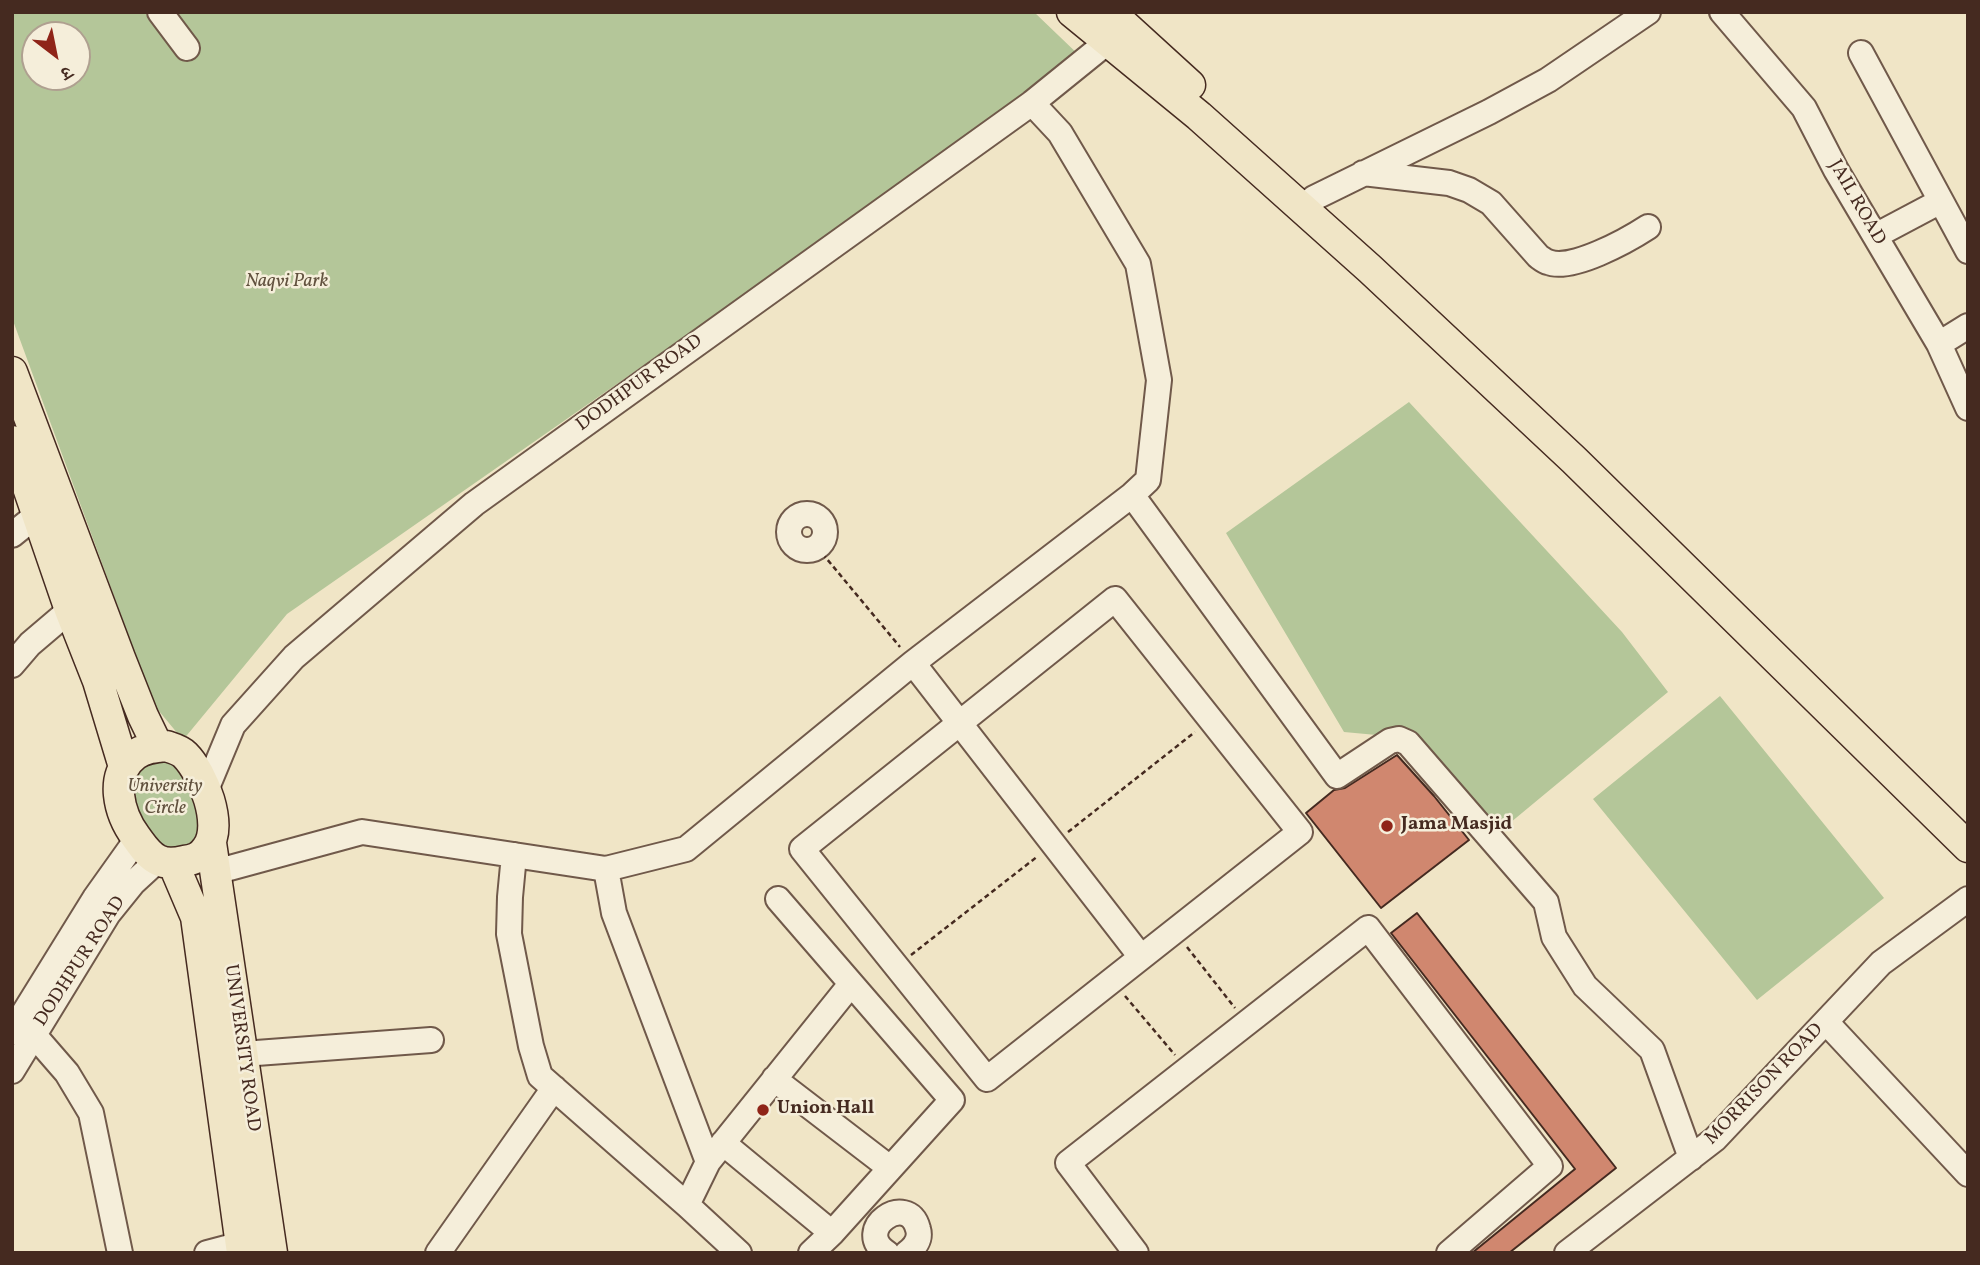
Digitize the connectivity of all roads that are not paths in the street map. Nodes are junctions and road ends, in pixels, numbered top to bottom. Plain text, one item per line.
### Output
1 (160, 12) edge
2 (1072, 12) edge
3 (1648, 12) edge
4 (1722, 12) edge
5 (1115, 27) edge
6 (187, 48) dead end
7 (1861, 53) dead end
8 (1032, 103) junction
9 (1363, 173) junction
10 (1941, 201) junction
11 (1308, 203) junction
12 (1648, 227) dead end
13 (1875, 236) junction
14 (1968, 251) edge
15 (1968, 327) edge
16 (1939, 344) junction
17 (12, 372) edge
18 (1968, 408) edge
19 (12, 441) edge
20 (1132, 495) junction
21 (38, 514) junction
22 (12, 535) edge
23 (70, 610) junction
24 (913, 663) junction
25 (12, 665) edge
26 (960, 722) junction
27 (158, 747) junction
28 (124, 767) junction
29 (205, 790) junction
30 (1968, 821) edge
31 (137, 839) junction
32 (211, 843) junction
33 (1968, 847) edge
34 (514, 855) junction
35 (166, 862) junction
36 (606, 869) junction
37 (215, 872) junction
38 (778, 899) dead end
39 (1962, 904) edge
40 (1141, 957) junction
41 (851, 984) junction
42 (1826, 1023) junction
43 (23, 1034) edge
44 (430, 1040) dead end
45 (243, 1054) junction
46 (12, 1070) edge
47 (774, 1079) junction
48 (554, 1088) junction
49 (716, 1153) junction
50 (1691, 1158) junction
51 (890, 1168) junction
52 (1968, 1174) edge
53 (862, 1200) junction
54 (687, 1205) junction
55 (882, 1219) junction
56 (832, 1233) junction
57 (241, 1249) edge
58 (120, 1253) edge
59 (207, 1253) edge
60 (272, 1253) edge
61 (439, 1253) edge
62 (739, 1253) edge
63 (811, 1253) edge
64 (887, 1253) edge
65 (907, 1253) edge
66 (1136, 1253) edge
67 (1449, 1253) edge
68 (1567, 1253) edge

1 - 6 street
2 - 5 main road
3 - 9 street
4 - 13 street, JAIL ROAD
5 - 8 street, DODHPUR ROAD
5 - 11 main road
7 - 10 street
8 - 20 street
8 - 29 street, DODHPUR ROAD
9 - 11 street
9 - 12 street
10 - 13 street
10 - 14 street
11 - 30 main road
11 - 33 main road
13 - 16 street, JAIL ROAD
15 - 16 street
16 - 18 street, JAIL ROAD
17 - 27 main road
19 - 21 main road
20 - 24 street
20 - 50 street
21 - 22 street
21 - 23 main road
23 - 25 street
23 - 28 main road
24 - 26 street
24 - 36 street
26 - 40 street
26 - 40 street
26 - 40 street
27 - 28 main road
27 - 29 main road
28 - 31 main road
29 - 32 main road
31 - 35 main road
31 - 43 street, DODHPUR ROAD
32 - 35 main road
32 - 37 main road, UNIVERSITY ROAD
34 - 36 street
34 - 37 street
34 - 48 street
35 - 43 street, DODHPUR ROAD
35 - 57 main road
36 - 49 street
37 - 45 main road, UNIVERSITY ROAD
38 - 41 street
39 - 42 street, MORRISON ROAD
41 - 47 street
41 - 51 street
42 - 50 street, MORRISON ROAD
42 - 52 street
43 - 46 street, DODHPUR ROAD
43 - 58 street
44 - 45 street
45 - 60 main road, UNIVERSITY ROAD
47 - 49 street
47 - 51 street
48 - 54 street
48 - 61 street
49 - 54 street
49 - 56 street
50 - 68 street, MORRISON ROAD
51 - 53 street
53 - 55 street
53 - 56 street
54 - 62 street
55 - 64 street
55 - 65 street
56 - 63 street
57 - 59 street
66 - 67 street

